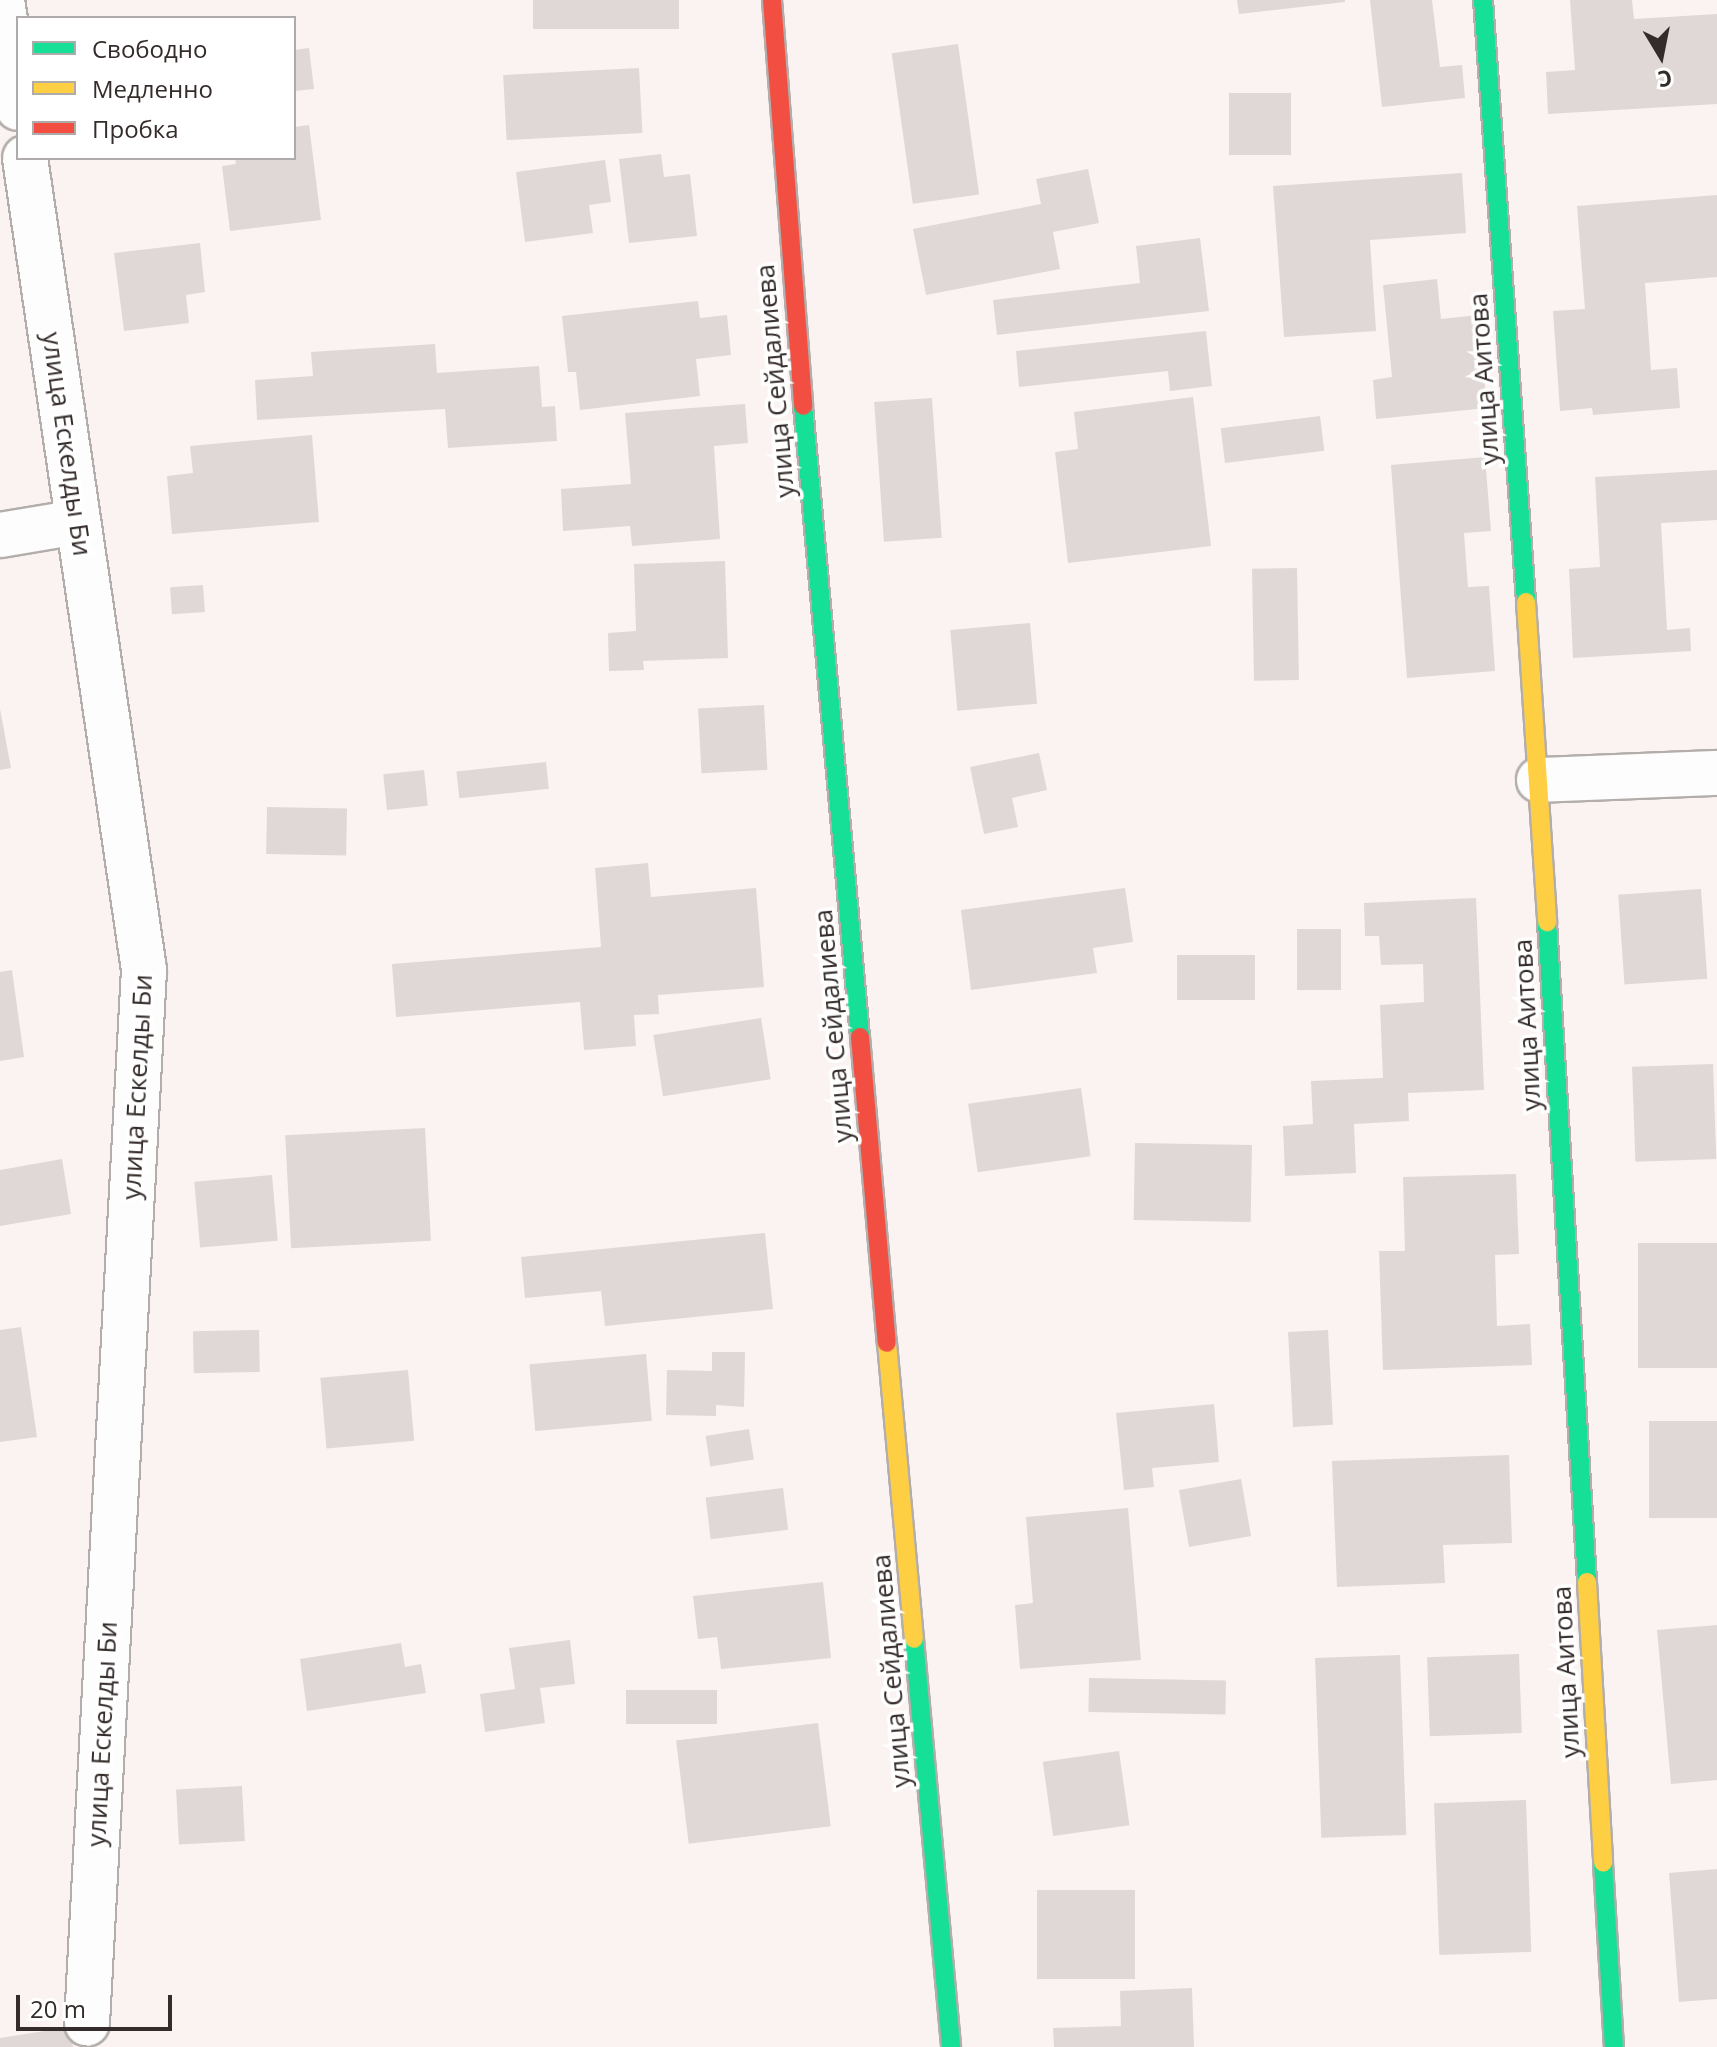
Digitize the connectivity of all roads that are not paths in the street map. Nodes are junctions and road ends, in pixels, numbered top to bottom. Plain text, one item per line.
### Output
1 (2, 0) edge
2 (772, 0) edge
3 (1483, 0) edge
4 (16, 94) edge
5 (25, 160) edge
6 (78, 522) junction
7 (0, 535) edge
8 (1717, 773) edge
9 (1539, 780) junction
10 (87, 2023) dead end
11 (951, 2047) edge
12 (1614, 2047) edge

1 - 4 street
2 - 11 street, улица Сейдалиева
3 - 9 street, улица Аитова
5 - 6 street, улица Ескелды Би
6 - 7 street
6 - 10 street, улица Ескелды Би
8 - 9 street
9 - 12 street, улица Аитова

